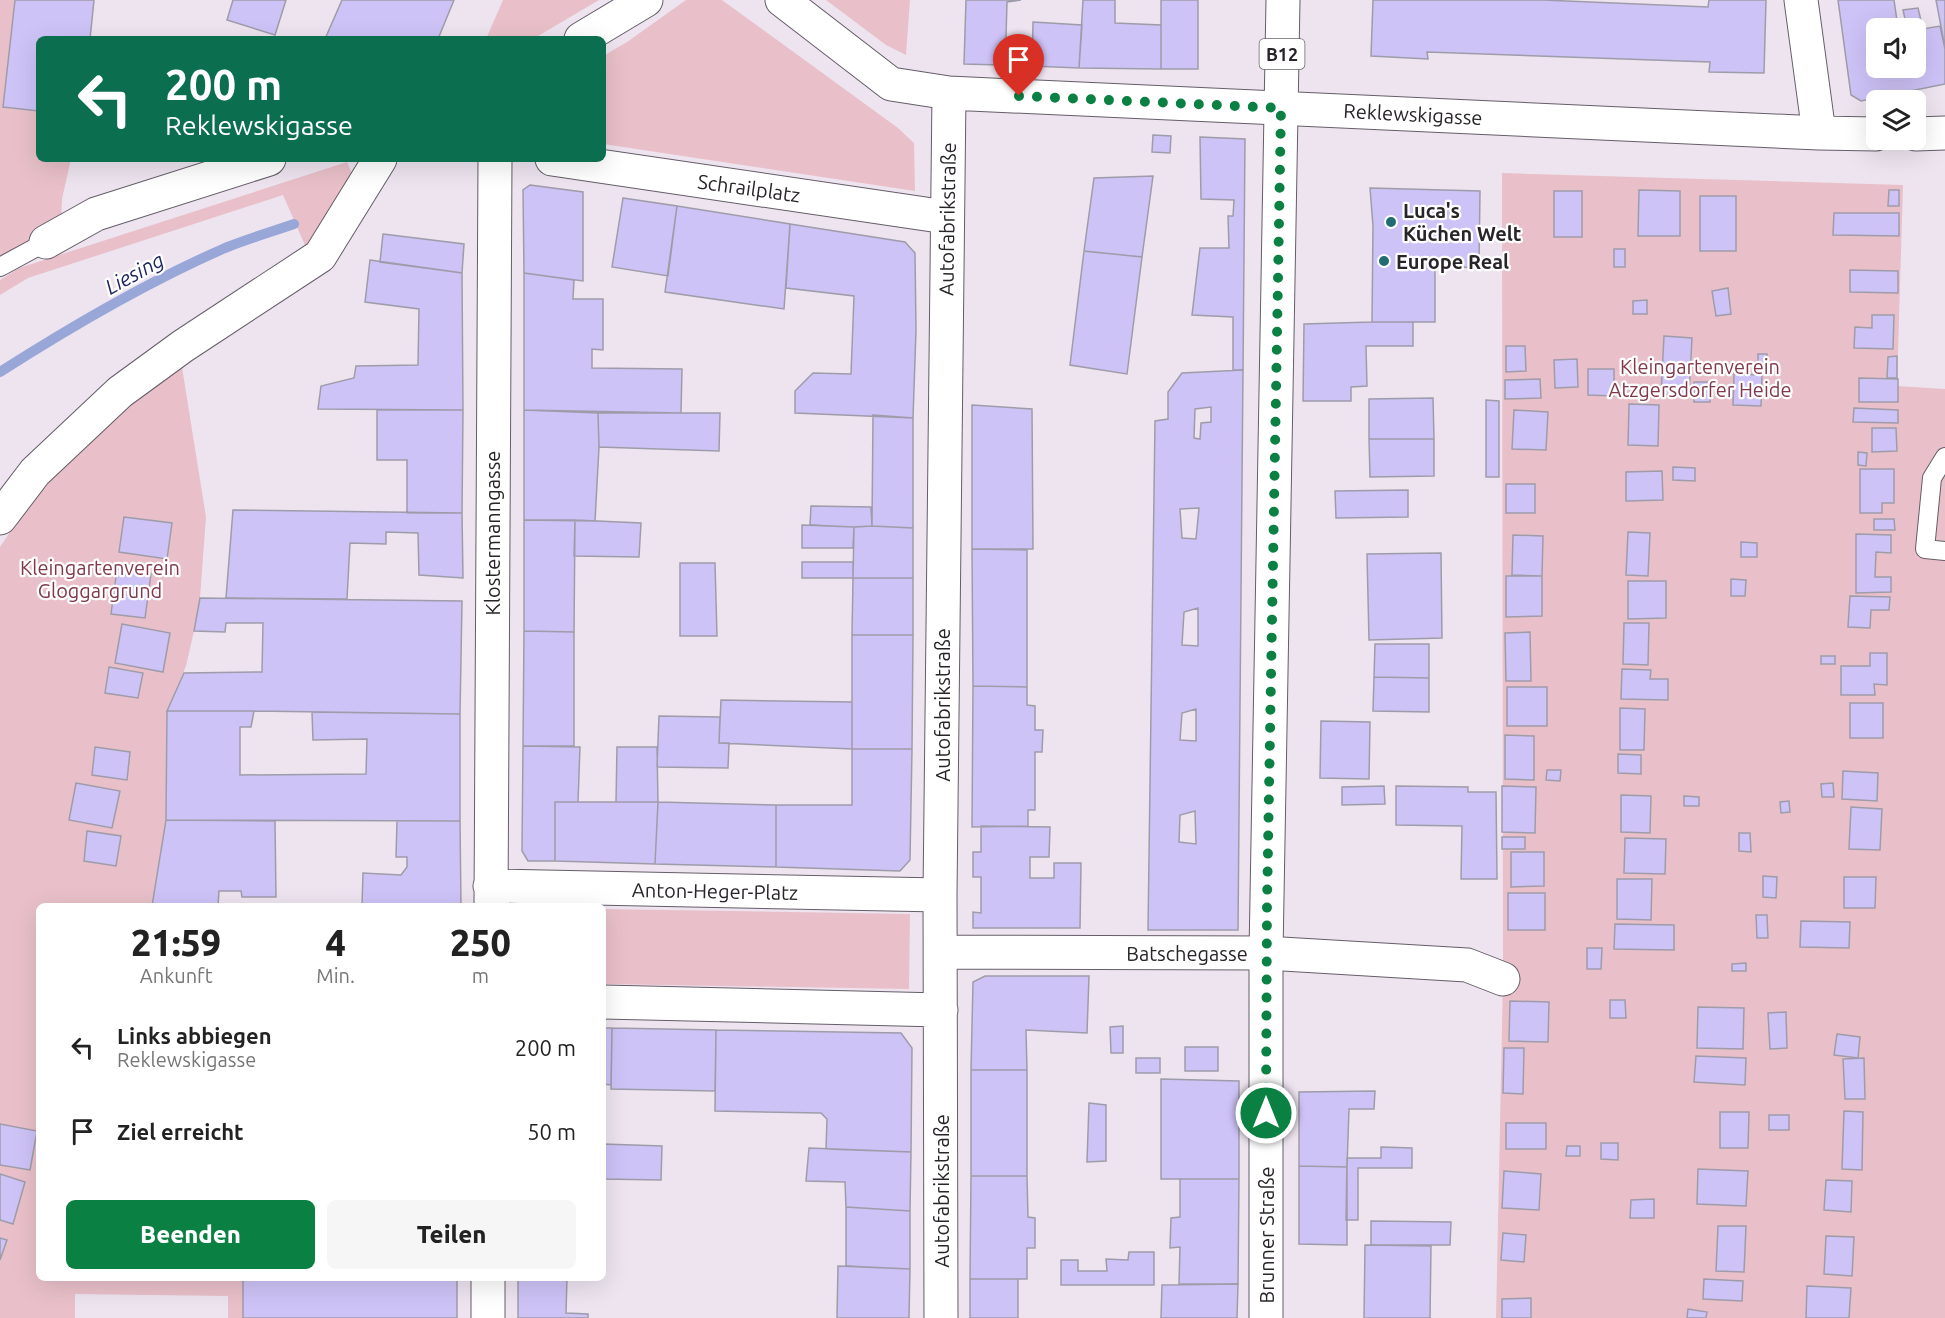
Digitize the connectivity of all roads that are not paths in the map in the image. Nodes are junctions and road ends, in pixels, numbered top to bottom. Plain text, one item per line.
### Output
1 (646, 0) edge
2 (782, 0) edge
3 (1283, 0) edge
4 (1801, 0) edge
5 (586, 36) edge
6 (949, 93) junction
7 (1281, 108) junction
8 (1819, 133) junction
9 (1945, 133) edge
10 (1866, 134) edge
11 (1926, 134) edge
12 (260, 162) edge
13 (378, 162) edge
14 (495, 162) edge
15 (572, 162) edge
16 (946, 217) junction
17 (46, 242) joint
18 (0, 267) edge
19 (1945, 457) edge
20 (0, 518) edge
21 (1945, 551) edge
22 (491, 896) edge
23 (940, 896) junction
24 (941, 952) junction
25 (1266, 953) junction
26 (1503, 979) dead end
27 (606, 1002) edge
28 (941, 1010) junction
29 (488, 1281) edge
30 (488, 1318) edge
31 (941, 1318) edge
32 (1266, 1318) edge

1 - 5 street
2 - 6 street
3 - 7 street, Brunner Straße / B12
4 - 8 street
6 - 7 street, Reklewskigasse
6 - 16 street, Autofabrikstraße
7 - 8 street, Reklewskigasse
7 - 25 street, Brunner Straße / B12
8 - 10 street, Reklewskigasse
9 - 11 street
12 - 17 street
13 - 20 street
14 - 22 street, Klostermanngasse
15 - 16 street, Schrailplatz
16 - 23 street, Autofabrikstraße
17 - 18 lane
19 - 21 lane
22 - 23 street, Anton-Heger-Platz
23 - 24 street, Autofabrikstraße
24 - 25 street, Batschegasse
24 - 28 street, Autofabrikstraße
25 - 26 street, Batschegasse
25 - 32 street, Brunner Straße / B12
27 - 28 street
28 - 31 street, Autofabrikstraße
29 - 30 street

